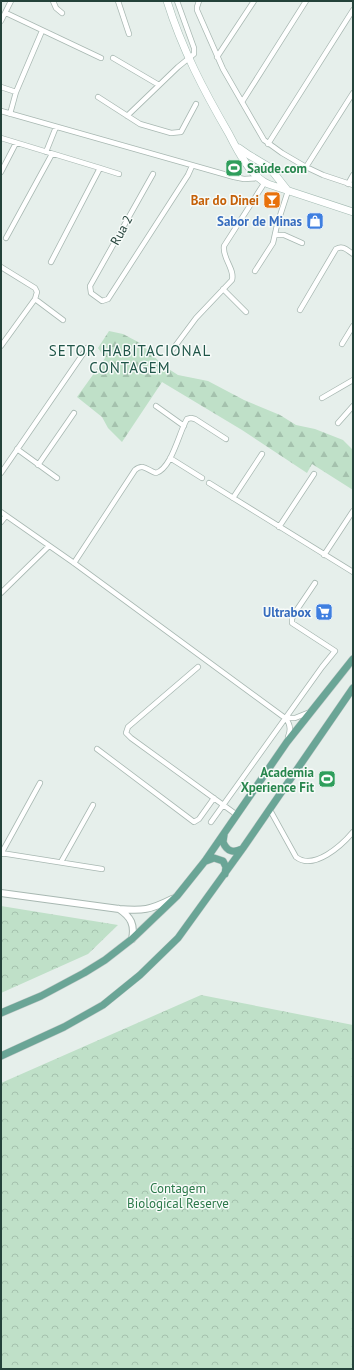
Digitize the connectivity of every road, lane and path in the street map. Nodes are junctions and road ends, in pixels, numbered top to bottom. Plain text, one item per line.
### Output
1 (11, 1) edge
2 (53, 1) edge
3 (118, 1) edge
4 (167, 1) edge
5 (178, 1) edge
6 (199, 1) edge
7 (254, 1) edge
8 (306, 1) edge
9 (353, 10) edge
10 (6, 13) junction
11 (62, 13) dead end
12 (1, 21) edge
13 (42, 31) junction
14 (129, 34) dead end
15 (217, 57) junction
16 (101, 58) dead end
17 (113, 58) dead end
18 (189, 59) junction
19 (159, 85) junction
20 (1, 87) edge
21 (16, 92) junction
22 (353, 93) edge
23 (98, 97) dead end
24 (242, 102) junction
25 (196, 104) dead end
26 (1, 111) edge
27 (10, 114) junction
28 (127, 116) junction
29 (56, 127) junction
30 (1, 138) edge
31 (16, 143) junction
32 (234, 144) junction
33 (268, 144) junction
34 (46, 152) junction
35 (52, 154) junction
36 (259, 161) junction
37 (192, 166) junction
38 (306, 167) junction
39 (100, 168) junction
40 (251, 169) junction
41 (1, 172) edge
42 (274, 172) junction
43 (119, 174) dead end
44 (153, 174) dead end
45 (353, 175) edge
46 (258, 178) junction
47 (244, 179) junction
48 (266, 183) junction
49 (350, 184) edge
50 (288, 191) junction
51 (353, 212) edge
52 (276, 235) junction
53 (6, 238) dead end
54 (302, 243) dead end
55 (353, 254) edge
56 (51, 262) dead end
57 (1, 267) edge
58 (255, 271) dead end
59 (223, 289) junction
60 (34, 299) junction
61 (300, 310) dead end
62 (246, 312) dead end
63 (63, 320) dead end
64 (353, 326) edge
65 (342, 344) dead end
66 (1, 346) edge
67 (86, 348) dead end
68 (173, 349) dead end
69 (353, 380) edge
70 (322, 398) dead end
71 (156, 406) dead end
72 (353, 406) edge
73 (74, 414) dead end
74 (338, 423) dead end
75 (184, 426) junction
76 (226, 440) dead end
77 (17, 449) junction
78 (262, 454) dead end
79 (170, 458) junction
80 (38, 465) junction
81 (1, 473) edge
82 (314, 474) dead end
83 (57, 478) dead end
84 (202, 478) dead end
85 (210, 483) dead end
86 (233, 498) junction
87 (353, 511) edge
88 (1, 512) edge
89 (6, 516) junction
90 (1, 522) edge
91 (279, 527) junction
92 (49, 546) junction
93 (324, 555) junction
94 (74, 563) junction
95 (353, 572) edge
96 (315, 583) dead end
97 (1, 592) edge
98 (353, 660) edge
99 (198, 666) dead end
100 (353, 688) edge
101 (310, 712) junction
102 (285, 718) junction
103 (286, 742) junction
104 (97, 749) dead end
105 (40, 783) dead end
106 (214, 798) junction
107 (93, 805) dead end
108 (223, 805) junction
109 (270, 810) junction
110 (237, 815) junction
111 (211, 822) dead end
112 (353, 832) edge
113 (224, 835) junction
114 (243, 848) junction
115 (1, 853) edge
116 (205, 861) junction
117 (61, 862) junction
118 (102, 869) dead end
119 (225, 874) junction
120 (1, 893) edge
121 (177, 896) junction
122 (119, 909) junction
123 (132, 939) junction
124 (1, 1013) edge
125 (1, 1056) edge

1 - 10 street
2 - 11 street
3 - 14 street
4 - 18 main road
5 - 18 street
6 - 15 street
7 - 15 street
8 - 24 street
9 - 33 street
10 - 12 street
10 - 13 street
13 - 16 street
13 - 21 street
15 - 24 street
17 - 19 street
18 - 19 street
18 - 32 main road
19 - 28 street
20 - 21 street
21 - 27 street
22 - 38 street
23 - 28 street
24 - 33 street
25 - 28 street
26 - 27 street
27 - 29 street
29 - 34 street
29 - 37 street
30 - 31 street
31 - 34 street
31 - 41 street
32 - 36 main road
32 - 40 main road
33 - 38 street
34 - 35 street
35 - 39 street
35 - 53 street
36 - 40 main road
36 - 42 main road
37 - 44 street, Rua 2
37 - 47 street
38 - 49 street
39 - 43 street
39 - 56 street
40 - 46 main road
40 - 47 street
42 - 48 main road
42 - 50 main road
45 - 49 street
46 - 47 street
46 - 48 main road
48 - 50 main road
48 - 59 street
50 - 51 main road
50 - 52 street
52 - 54 street
52 - 58 street
55 - 61 street
57 - 60 street
59 - 62 street
59 - 68 street
60 - 63 street
60 - 66 street
64 - 65 street
67 - 77 street
69 - 70 street
71 - 75 street
72 - 74 street
73 - 80 street
75 - 76 street
75 - 79 street
77 - 80 street
77 - 81 street
78 - 86 street
79 - 84 street
79 - 94 street
80 - 83 street
82 - 91 street
85 - 86 street
86 - 91 street
87 - 93 street
88 - 89 street
89 - 90 street
89 - 92 street
91 - 93 street
92 - 94 street
92 - 97 street
93 - 95 street
94 - 102 street
96 - 102 street
98 - 101 main road
99 - 106 street
100 - 109 main road
101 - 102 street
101 - 103 main road
102 - 103 street
102 - 108 street
103 - 110 main road
104 - 106 street
105 - 115 street
106 - 108 street
107 - 117 street
108 - 110 street
108 - 111 street
109 - 112 street
109 - 114 main road
110 - 113 main road
113 - 114 main road
113 - 116 main road
114 - 119 main road
115 - 117 street
116 - 119 main road
116 - 121 main road
117 - 118 street
119 - 125 main road
120 - 122 street
121 - 122 street
121 - 123 main road
122 - 123 street
123 - 124 main road

